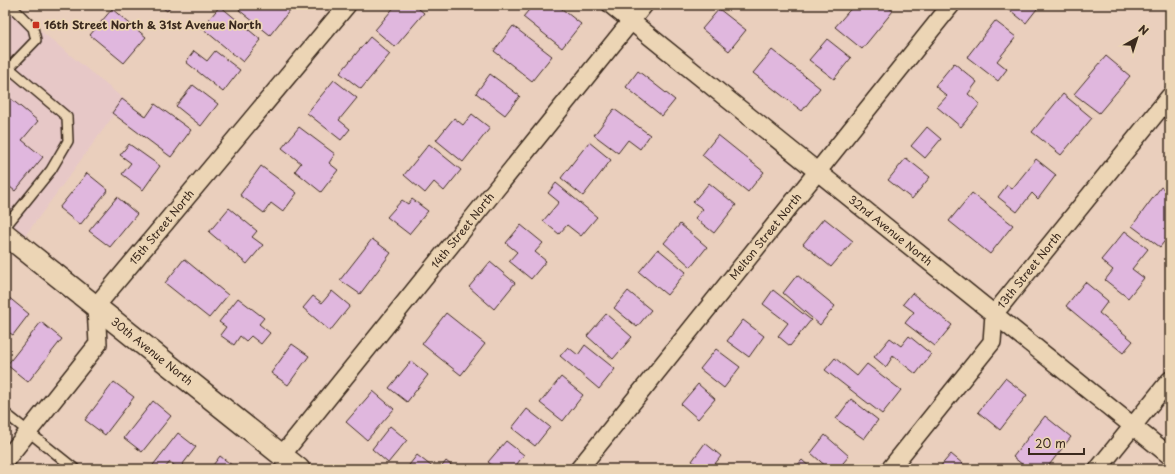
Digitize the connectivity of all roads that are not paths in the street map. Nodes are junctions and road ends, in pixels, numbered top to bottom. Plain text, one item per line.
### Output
1 (10, 5) edge
2 (347, 5) edge
3 (611, 5) edge
4 (644, 5) edge
5 (952, 5) edge
6 (631, 21) junction
7 (7, 67) edge
8 (1170, 96) edge
9 (818, 171) junction
10 (5, 227) edge
11 (5, 234) edge
12 (96, 306) junction
13 (994, 314) junction
14 (1170, 380) edge
15 (5, 413) edge
16 (1133, 426) junction
17 (28, 432) junction
18 (282, 455) junction
19 (1170, 456) edge
20 (5, 461) edge
21 (75, 469) edge
22 (299, 469) edge
23 (579, 469) edge
24 (890, 469) edge
25 (1098, 469) edge

1 - 7 lane
2 - 12 street, 15th Street North
3 - 6 street, 32nd Avenue North
4 - 6 street, 14th Street North
5 - 9 street, Melton Street North
6 - 9 street, 32nd Avenue North
6 - 18 street, 14th Street North
7 - 10 lane
8 - 13 street, 13th Street North
9 - 13 street, 32nd Avenue North
9 - 23 street, Melton Street North
11 - 12 street, 30th Avenue North
12 - 17 street
12 - 18 street, 30th Avenue North
13 - 16 street, 32nd Avenue North
13 - 24 street, 13th Street North
14 - 16 street
15 - 17 lane
16 - 19 street, 32nd Avenue North
16 - 25 street
17 - 20 street
17 - 21 lane
18 - 22 street, 30th Avenue North

